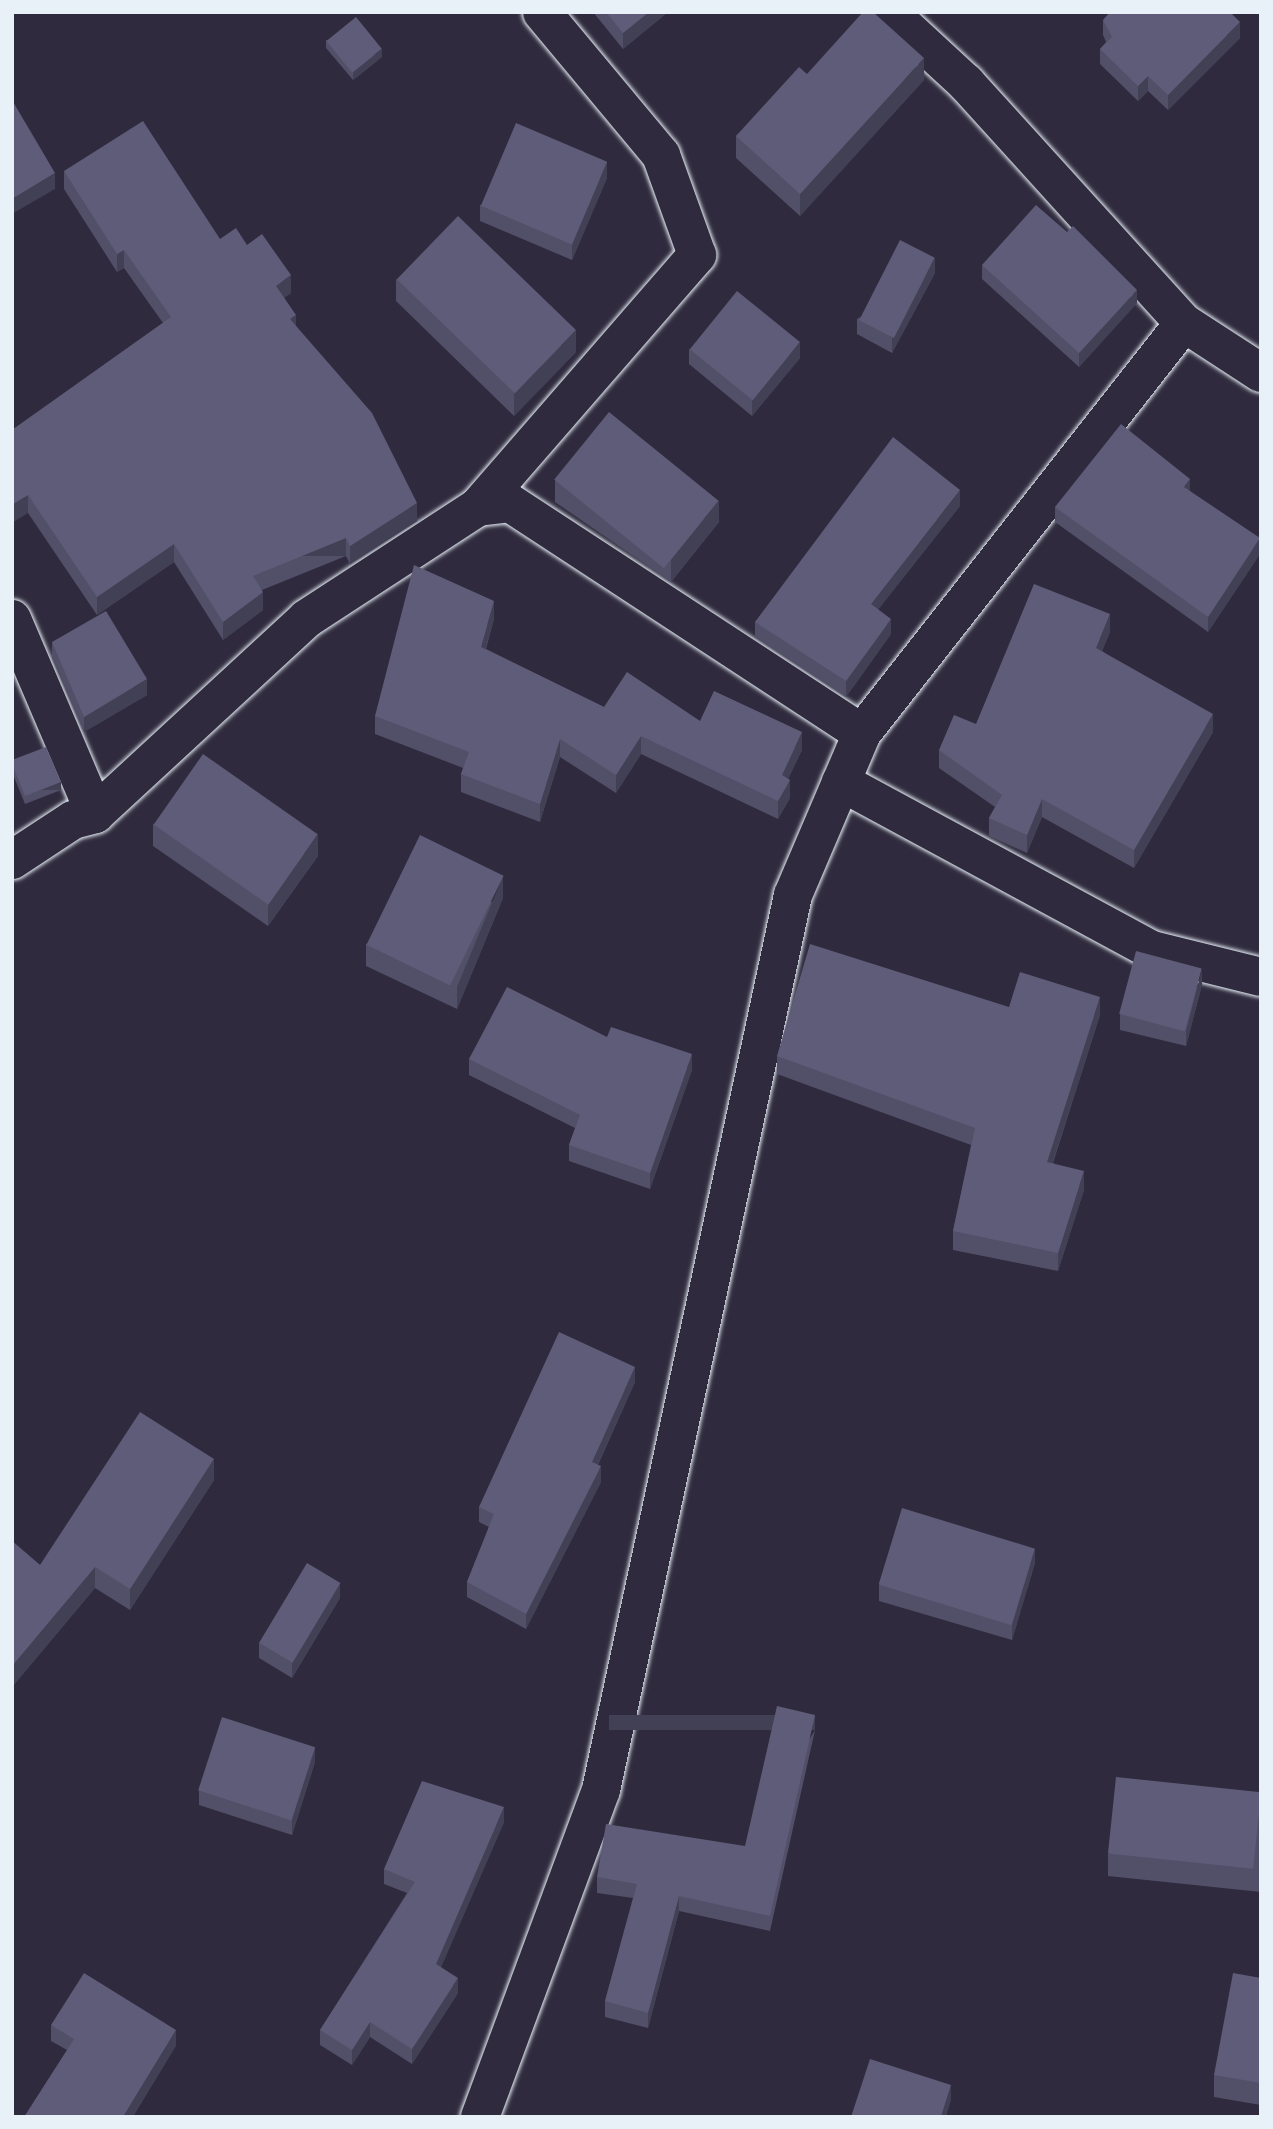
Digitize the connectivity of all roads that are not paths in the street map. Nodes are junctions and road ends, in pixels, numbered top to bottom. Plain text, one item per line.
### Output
1 (542, 12) edge
2 (889, 12) edge
3 (1184, 323) junction
4 (1261, 373) edge
5 (478, 507) junction
6 (12, 619) edge
7 (862, 733) junction
8 (842, 782) junction
9 (95, 814) junction
10 (12, 859) edge
11 (1261, 977) edge
12 (480, 2117) edge

1 - 5 street
2 - 3 street
3 - 4 street
3 - 7 street
5 - 7 street
5 - 9 street
6 - 9 street
7 - 8 street
8 - 11 street
8 - 12 street
9 - 10 street

